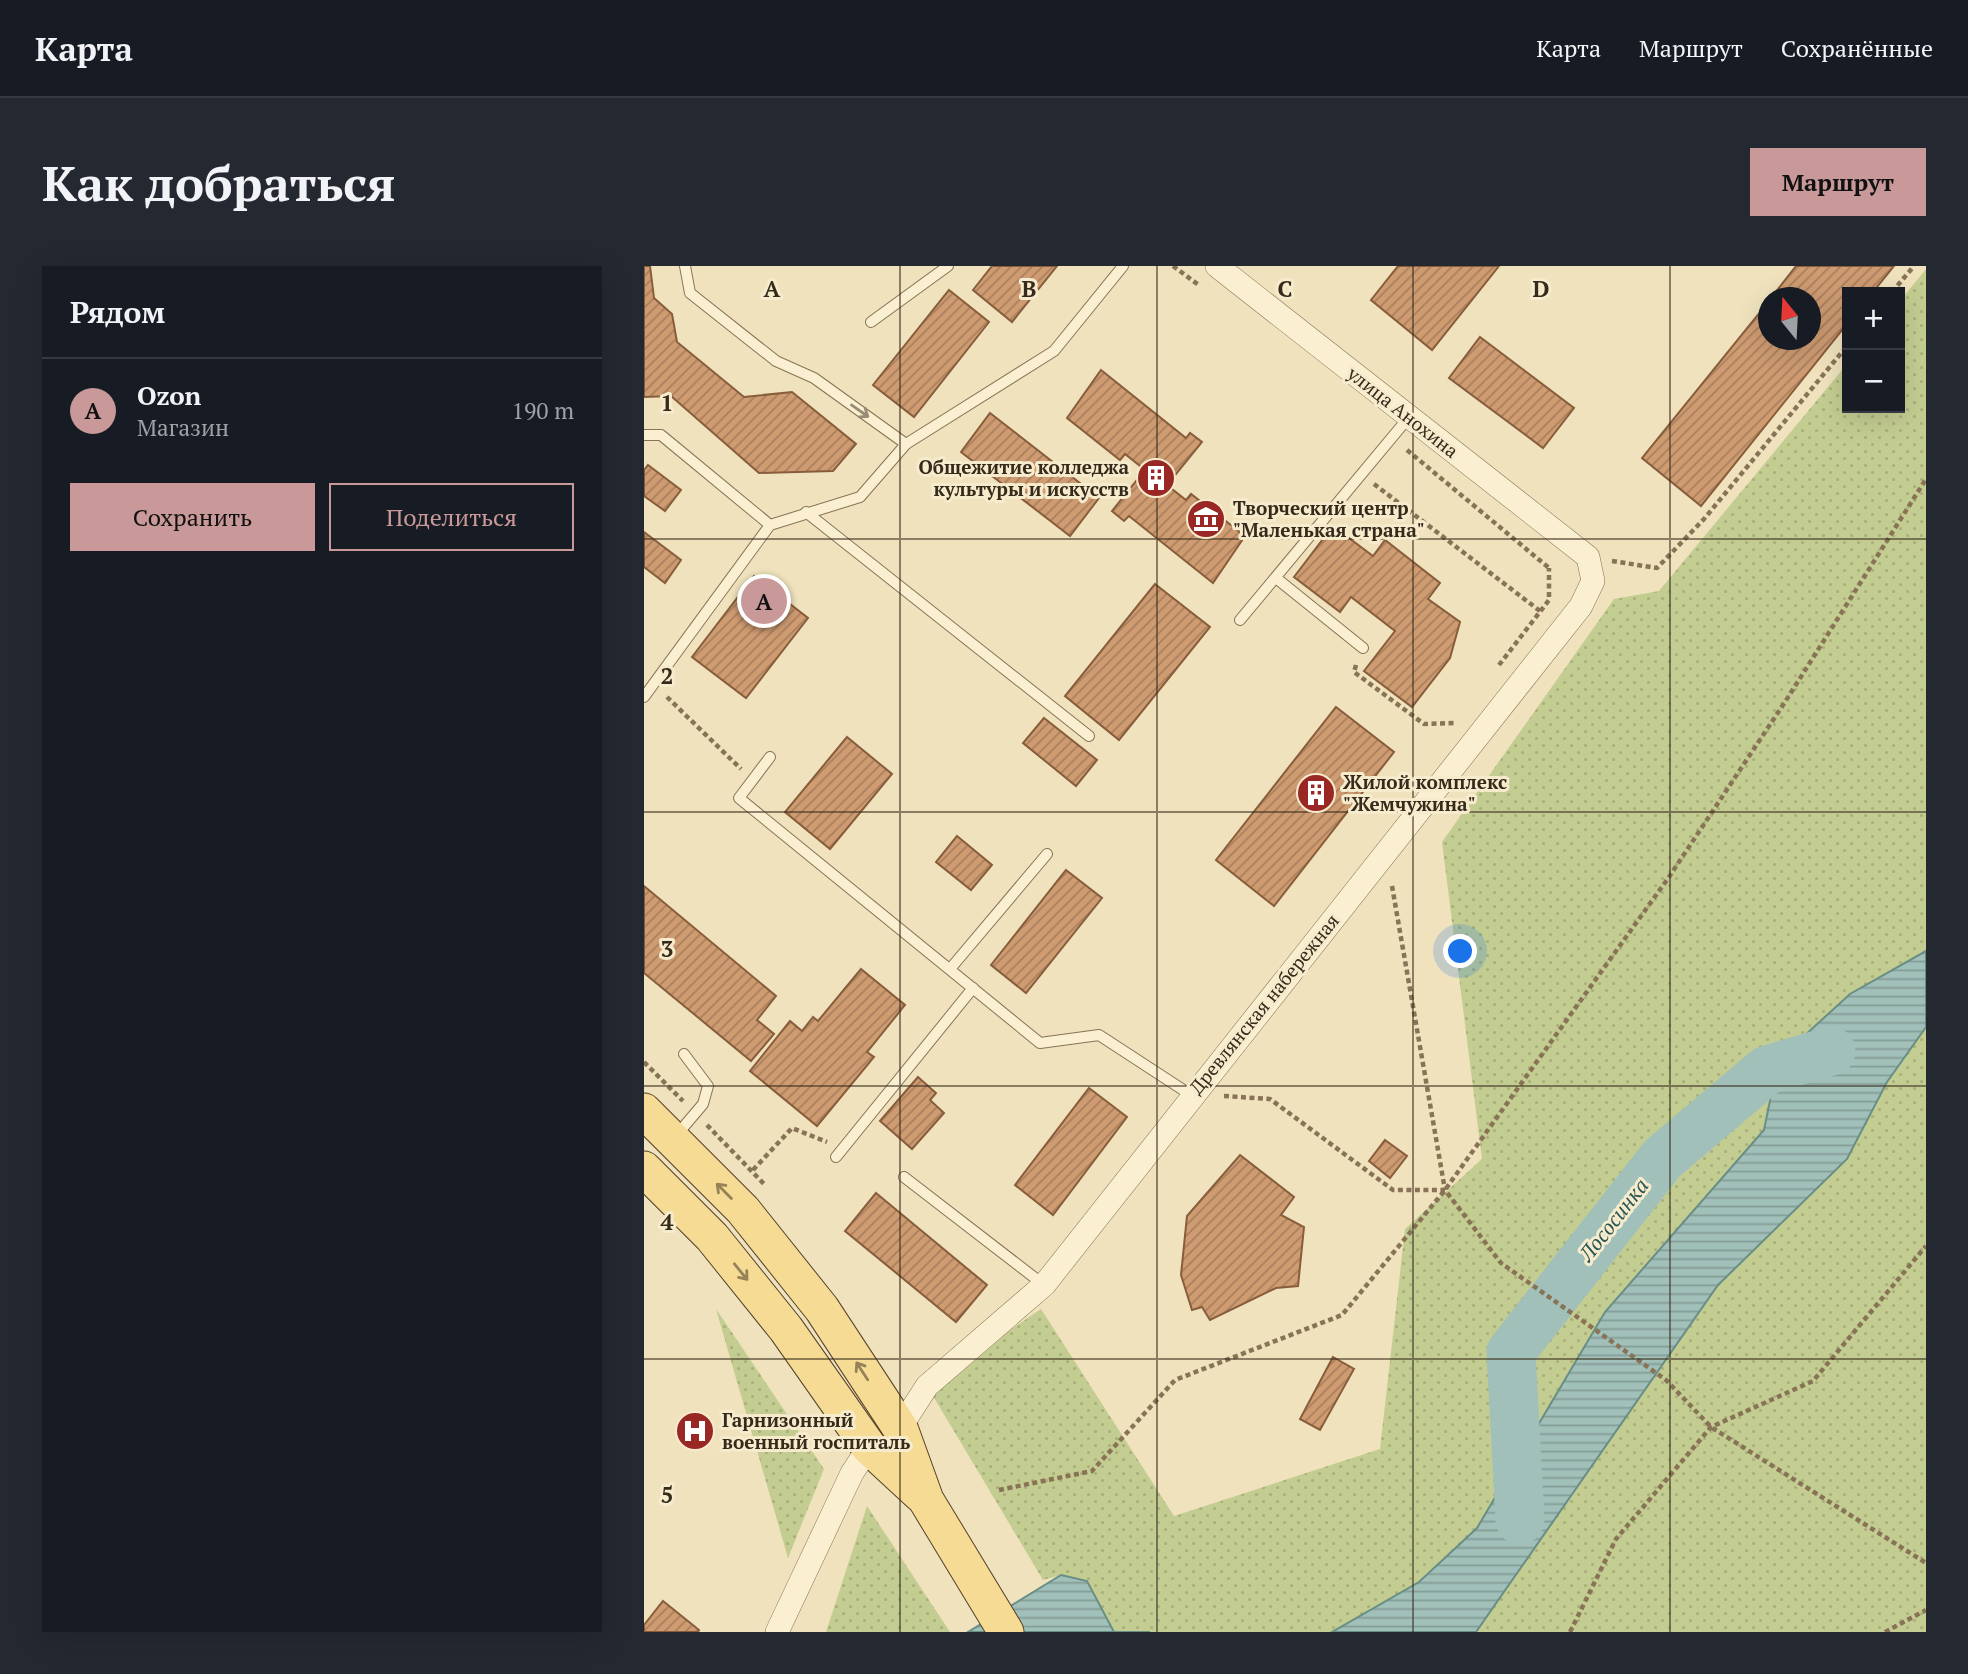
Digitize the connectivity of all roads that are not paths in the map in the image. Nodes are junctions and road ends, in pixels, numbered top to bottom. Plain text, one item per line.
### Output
1 (685, 266) edge
2 (948, 266) edge
3 (1123, 266) edge
4 (1217, 266) edge
5 (870, 322) dead end
6 (1409, 416) junction
7 (644, 435) edge
8 (906, 444) junction
9 (806, 512) junction
10 (770, 525) junction
11 (1588, 557) joint
12 (1276, 578) junction
13 (1240, 620) dead end
14 (1363, 648) road end
15 (644, 697) edge
16 (1089, 736) dead end
17 (771, 757) dead end
18 (1047, 854) dead end
19 (950, 969) junction
20 (973, 988) junction
21 (684, 1054) dead end
22 (1191, 1094) junction
23 (644, 1111) edge
24 (673, 1139) junction
25 (840, 1153) road end
26 (644, 1169) edge
27 (904, 1177) dead end
28 (1044, 1284) junction
29 (900, 1428) junction
30 (869, 1447) junction
31 (926, 1500) junction
32 (777, 1632) edge
33 (1006, 1632) edge

1 -> 8 lane
2 - 5 lane
3 - 8 lane
4 - 6 street, улица Анохина
6 - 11 street, улица Анохина
6 - 12 lane
7 - 10 lane
8 - 9 lane
9 - 10 lane
9 - 16 lane
10 - 15 lane
11 - 22 street, Древлянская набережная
12 - 13 lane
12 - 14 lane
17 - 19 lane
18 - 19 lane
19 - 20 lane
20 - 22 lane
20 - 25 lane
21 - 24 lane
22 - 28 street, Древлянская набережная
23 - 24 main road
29 -> 24 main road
26 -> 30 main road
27 - 28 lane
28 - 29 street, Древлянская набережная
29 - 31 main road
30 - 31 main road
30 - 32 street
31 - 33 main road

